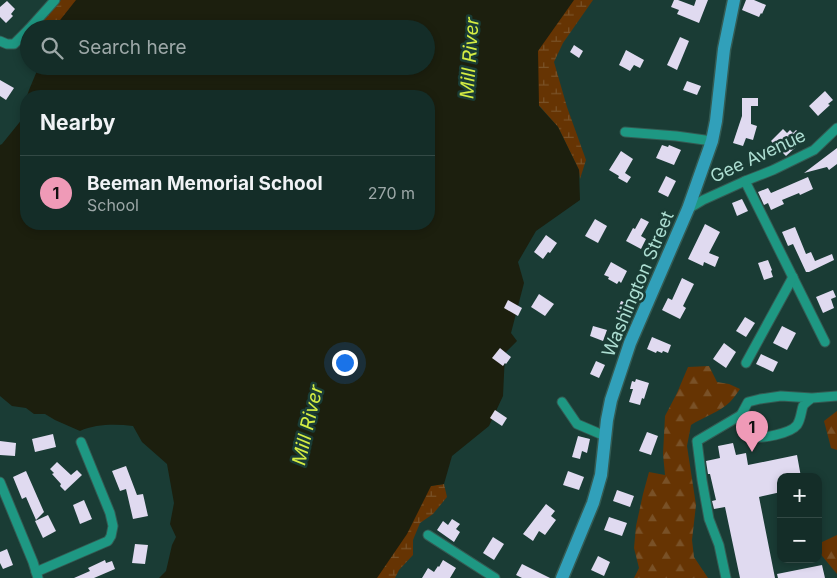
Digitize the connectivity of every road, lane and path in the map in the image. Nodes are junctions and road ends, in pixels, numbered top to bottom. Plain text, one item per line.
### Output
1 (55, 0) edge
2 (734, 0) edge
3 (37, 20) edge
4 (20, 38) edge
5 (0, 41) edge
6 (837, 128) edge
7 (625, 132) dead end
8 (712, 141) junction
9 (745, 180) junction
10 (688, 208) junction
11 (793, 277) junction
12 (825, 342) dead end
13 (746, 363) dead end
14 (837, 396) edge
15 (812, 398) junction
16 (562, 402) dead end
17 (741, 415) junction
18 (605, 436) junction
19 (80, 442) dead end
20 (0, 482) edge
21 (428, 534) dead end
22 (37, 575) edge
23 (495, 578) edge
24 (562, 578) edge
25 (726, 578) edge

1 - 3 street
2 - 8 main road, Washington Street
4 - 5 street
6 - 9 street, Gee Avenue
7 - 8 street
8 - 10 main road, Washington Street
9 - 10 street, Gee Avenue
9 - 11 street
10 - 18 main road, Washington Street
11 - 12 street
11 - 13 street
14 - 15 street
15 - 17 street
15 - 17 street
16 - 18 street
17 - 25 street
18 - 24 main road, Washington Street
19 - 22 street
20 - 22 street
21 - 23 street

